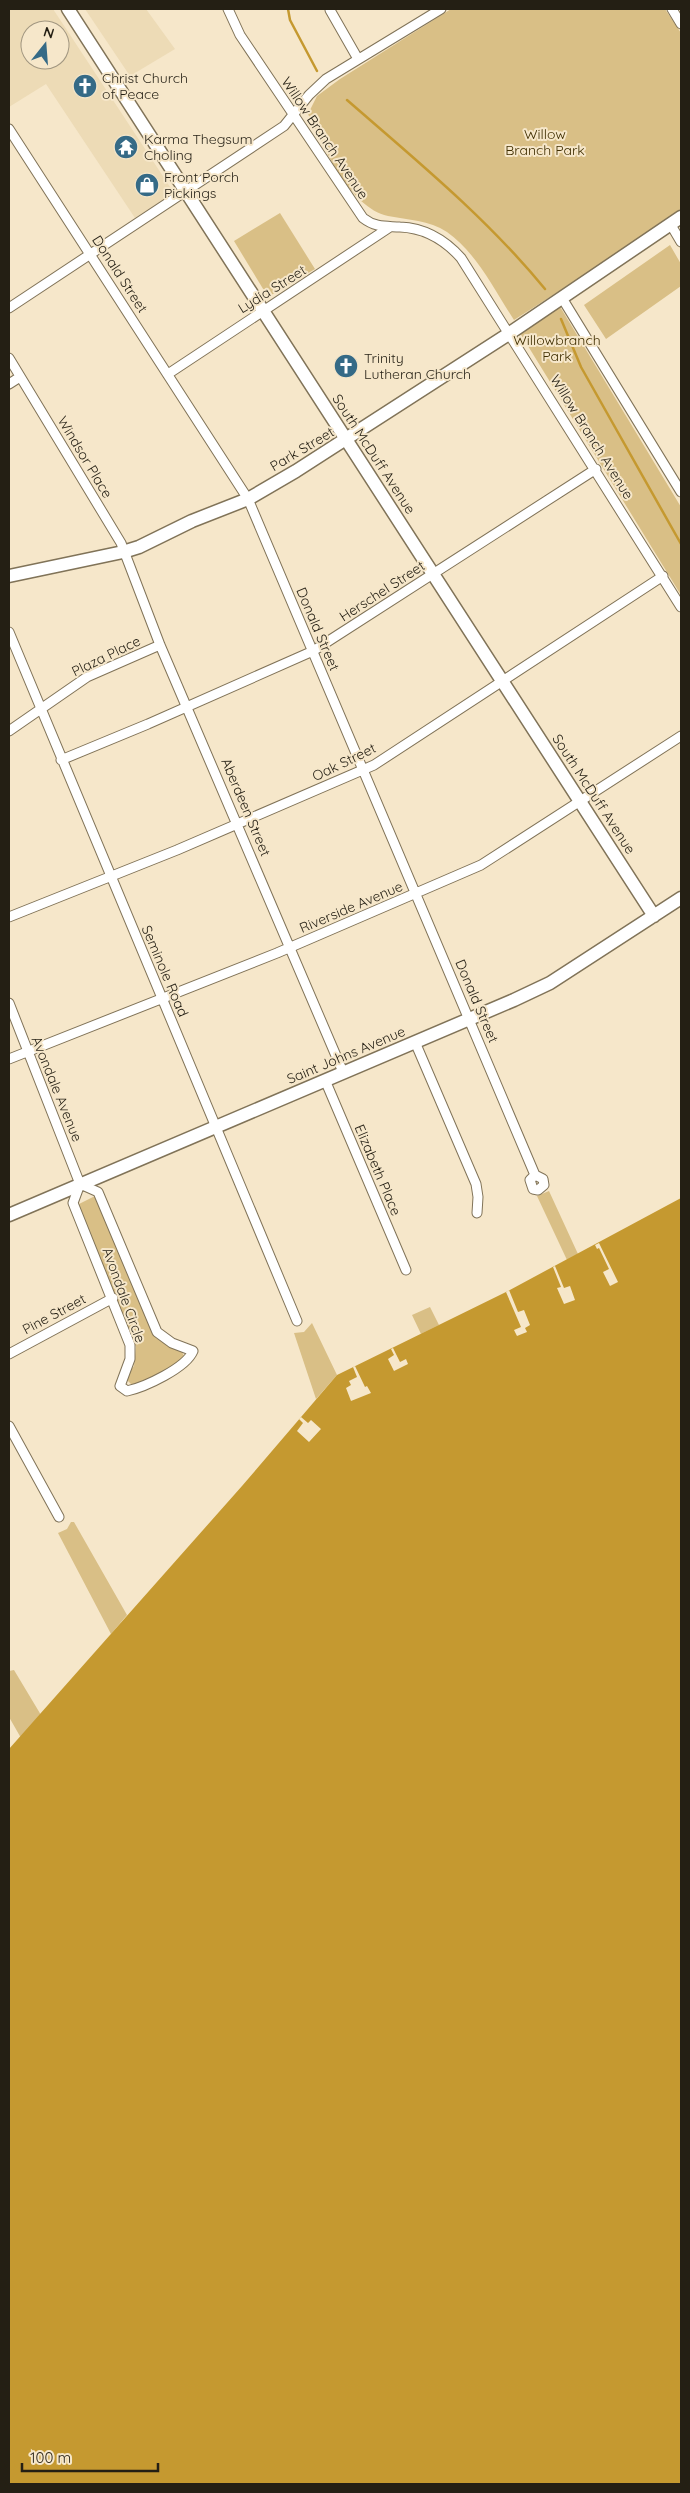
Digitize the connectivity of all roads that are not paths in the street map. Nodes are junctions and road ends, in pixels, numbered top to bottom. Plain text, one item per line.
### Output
1 (68, 9) edge
2 (228, 9) edge
3 (441, 9) edge
4 (672, 9) edge
5 (330, 10) dead end
6 (681, 24) edge
7 (358, 59) junction
8 (293, 117) junction
9 (9, 129) edge
10 (186, 192) junction
11 (676, 221) edge
12 (391, 227) junction
13 (681, 242) edge
14 (92, 255) junction
15 (562, 298) junction
16 (9, 308) edge
17 (264, 312) junction
18 (510, 333) junction
19 (9, 358) edge
20 (168, 374) junction
21 (20, 377) junction
22 (9, 384) edge
23 (347, 440) junction
24 (596, 469) junction
25 (681, 492) edge
26 (248, 499) junction
27 (123, 552) junction
28 (434, 573) junction
29 (9, 576) edge
30 (662, 576) junction
31 (681, 607) edge
32 (9, 632) edge
33 (160, 645) junction
34 (313, 651) junction
35 (503, 681) junction
36 (187, 705) junction
37 (40, 710) junction
38 (9, 731) edge
39 (681, 736) edge
40 (61, 760) junction
41 (363, 770) junction
42 (581, 801) junction
43 (238, 824) junction
44 (112, 877) junction
45 (417, 893) junction
46 (681, 898) edge
47 (654, 916) junction
48 (9, 917) edge
49 (291, 947) junction
50 (163, 999) junction
51 (9, 1003) edge
52 (470, 1019) junction
53 (415, 1042) junction
54 (28, 1052) junction
55 (9, 1059) edge
56 (343, 1072) junction
57 (325, 1080) junction
58 (216, 1126) junction
59 (535, 1175) dead end
60 (80, 1184) junction
61 (477, 1213) dead end
62 (9, 1215) edge
63 (406, 1270) dead end
64 (113, 1298) junction
65 (297, 1321) dead end
66 (9, 1354) edge
67 (9, 1426) edge
68 (59, 1517) dead end

1 - 10 main road, South McDuff Avenue
2 - 8 street, Willow Branch Avenue
3 - 7 street
4 - 6 street
5 - 7 street
7 - 8 street
8 - 10 street
8 - 12 street, Willow Branch Avenue
9 - 14 street, Donald Street
10 - 14 street
10 - 17 main road, South McDuff Avenue
11 - 13 street
11 - 15 main road, Park Street
12 - 17 street, Lydia Street
12 - 18 street, Willow Branch Avenue
14 - 16 street
14 - 20 street, Donald Street
15 - 18 main road, Park Street
15 - 25 street
17 - 20 street, Lydia Street
17 - 23 main road, South McDuff Avenue
18 - 23 main road, Park Street
18 - 24 street, Willow Branch Avenue
19 - 21 street, Windsor Place
20 - 26 street, Donald Street
21 - 22 street
21 - 27 street, Windsor Place
23 - 26 main road, Park Street
23 - 28 main road, South McDuff Avenue
24 - 28 street, Herschel Street
24 - 30 street, Willow Branch Avenue
26 - 27 main road, Park Street
26 - 34 street, Donald Street
27 - 29 main road, Park Street
27 - 33 street, Aberdeen Street
28 - 34 street, Herschel Street
28 - 35 main road, South McDuff Avenue
30 - 31 street, Willow Branch Avenue
30 - 35 street, Oak Street
32 - 37 street, Seminole Road
33 - 36 street, Aberdeen Street
33 - 37 street, Plaza Place
34 - 36 street, Herschel Street
34 - 41 street, Donald Street
35 - 41 street, Oak Street
35 - 42 main road, South McDuff Avenue
36 - 40 street, Herschel Street
36 - 43 street, Aberdeen Street
37 - 38 street
37 - 40 street, Seminole Road
39 - 42 street, Riverside Avenue
40 - 44 street, Seminole Road
41 - 43 street, Oak Street
41 - 45 street, Donald Street
42 - 45 street, Riverside Avenue
42 - 47 main road, South McDuff Avenue
43 - 44 street, Oak Street
43 - 49 street, Aberdeen Street
44 - 48 street, Oak Street
44 - 50 street, Seminole Road
45 - 49 street, Riverside Avenue
45 - 52 street, Donald Street
46 - 47 main road, Saint Johns Avenue
47 - 52 main road, Saint Johns Avenue
49 - 50 street, Riverside Avenue
49 - 56 street, Aberdeen Street
50 - 54 street, Riverside Avenue
50 - 58 street, Seminole Road
51 - 54 street, Avondale Avenue
52 - 53 main road, Saint Johns Avenue
52 - 59 street, Donald Street
53 - 56 main road, Saint Johns Avenue
53 - 61 street
54 - 55 street, Riverside Avenue
54 - 60 street, Avondale Avenue
56 - 57 main road, Saint Johns Avenue
57 - 58 main road, Saint Johns Avenue
57 - 63 street, Elizabeth Place
58 - 60 main road, Saint Johns Avenue
58 - 65 street, Seminole Road
60 - 62 main road, Saint Johns Avenue
60 - 64 street, Avondale Circle
60 - 64 street, Avondale Circle
64 - 66 street, Pine Street
67 - 68 street

